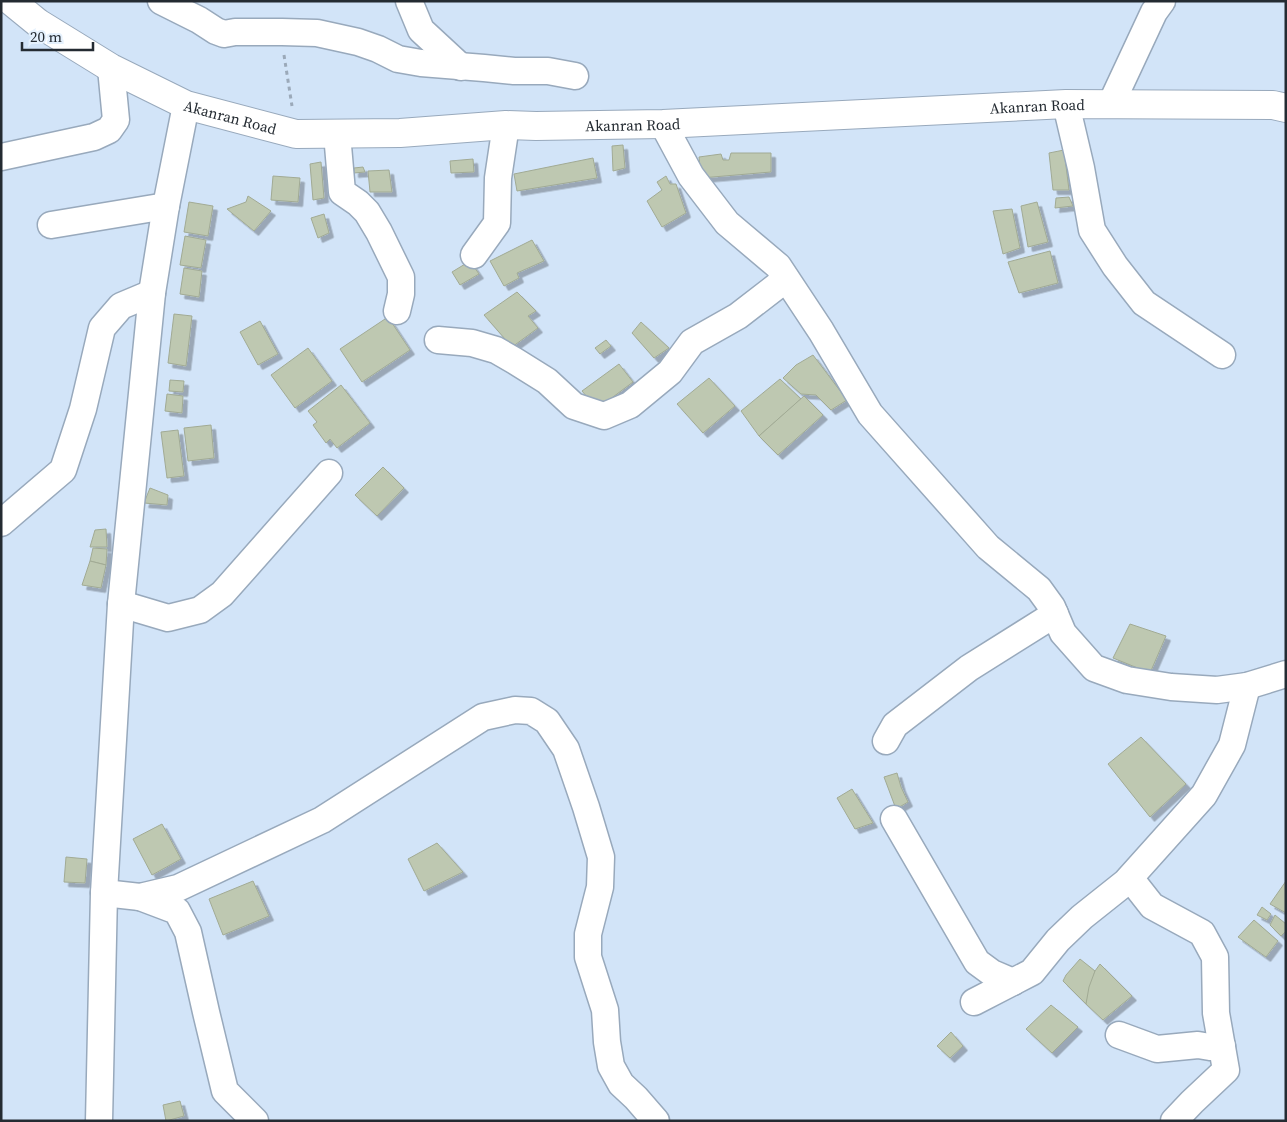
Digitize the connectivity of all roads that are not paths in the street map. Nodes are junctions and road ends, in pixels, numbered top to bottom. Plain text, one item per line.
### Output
1 (11, 1) edge
2 (161, 1) edge
3 (409, 1) edge
4 (1162, 1) edge
5 (461, 67) junction
6 (111, 68) junction
7 (575, 76) dead end
8 (1066, 104) junction
9 (1112, 104) junction
10 (186, 105) junction
11 (1286, 108) edge
12 (663, 124) junction
13 (506, 126) junction
14 (337, 134) junction
15 (1, 157) edge
16 (166, 206) junction
17 (51, 225) dead end
18 (474, 255) dead end
19 (786, 279) junction
20 (152, 293) junction
21 (397, 311) dead end
22 (438, 340) dead end
23 (1222, 355) dead end
24 (329, 473) dead end
25 (1, 523) edge
26 (120, 604) junction
27 (1055, 614) junction
28 (1286, 674) edge
29 (1246, 686) junction
30 (886, 741) dead end
31 (894, 819) dead end
32 (1130, 878) junction
33 (104, 893) junction
34 (140, 898) junction
35 (1013, 982) junction
36 (974, 1002) dead end
37 (1119, 1035) dead end
38 (1222, 1046) junction
39 (99, 1121) edge
40 (255, 1121) edge
41 (656, 1121) edge
42 (1174, 1121) edge

1 - 6 main road, Akanran Road
2 - 5 street
3 - 5 street
4 - 9 street
5 - 7 street
6 - 10 main road, Akanran Road
6 - 15 street
8 - 9 main road, Akanran Road
8 - 12 main road, Akanran Road
8 - 23 street
9 - 11 main road, Akanran Road
10 - 14 main road, Akanran Road
10 - 16 street
12 - 13 main road, Akanran Road
12 - 19 street
13 - 14 main road, Akanran Road
13 - 18 street
14 - 21 street
16 - 17 street
16 - 20 street
19 - 22 street
19 - 27 street
20 - 25 street
20 - 26 street
24 - 26 street
26 - 33 street
27 - 29 street
27 - 30 street
28 - 29 street
29 - 32 street
31 - 35 street
32 - 35 street
32 - 38 street
33 - 34 street
33 - 39 street
34 - 40 street
34 - 41 street
35 - 36 street
37 - 38 street
38 - 42 street

